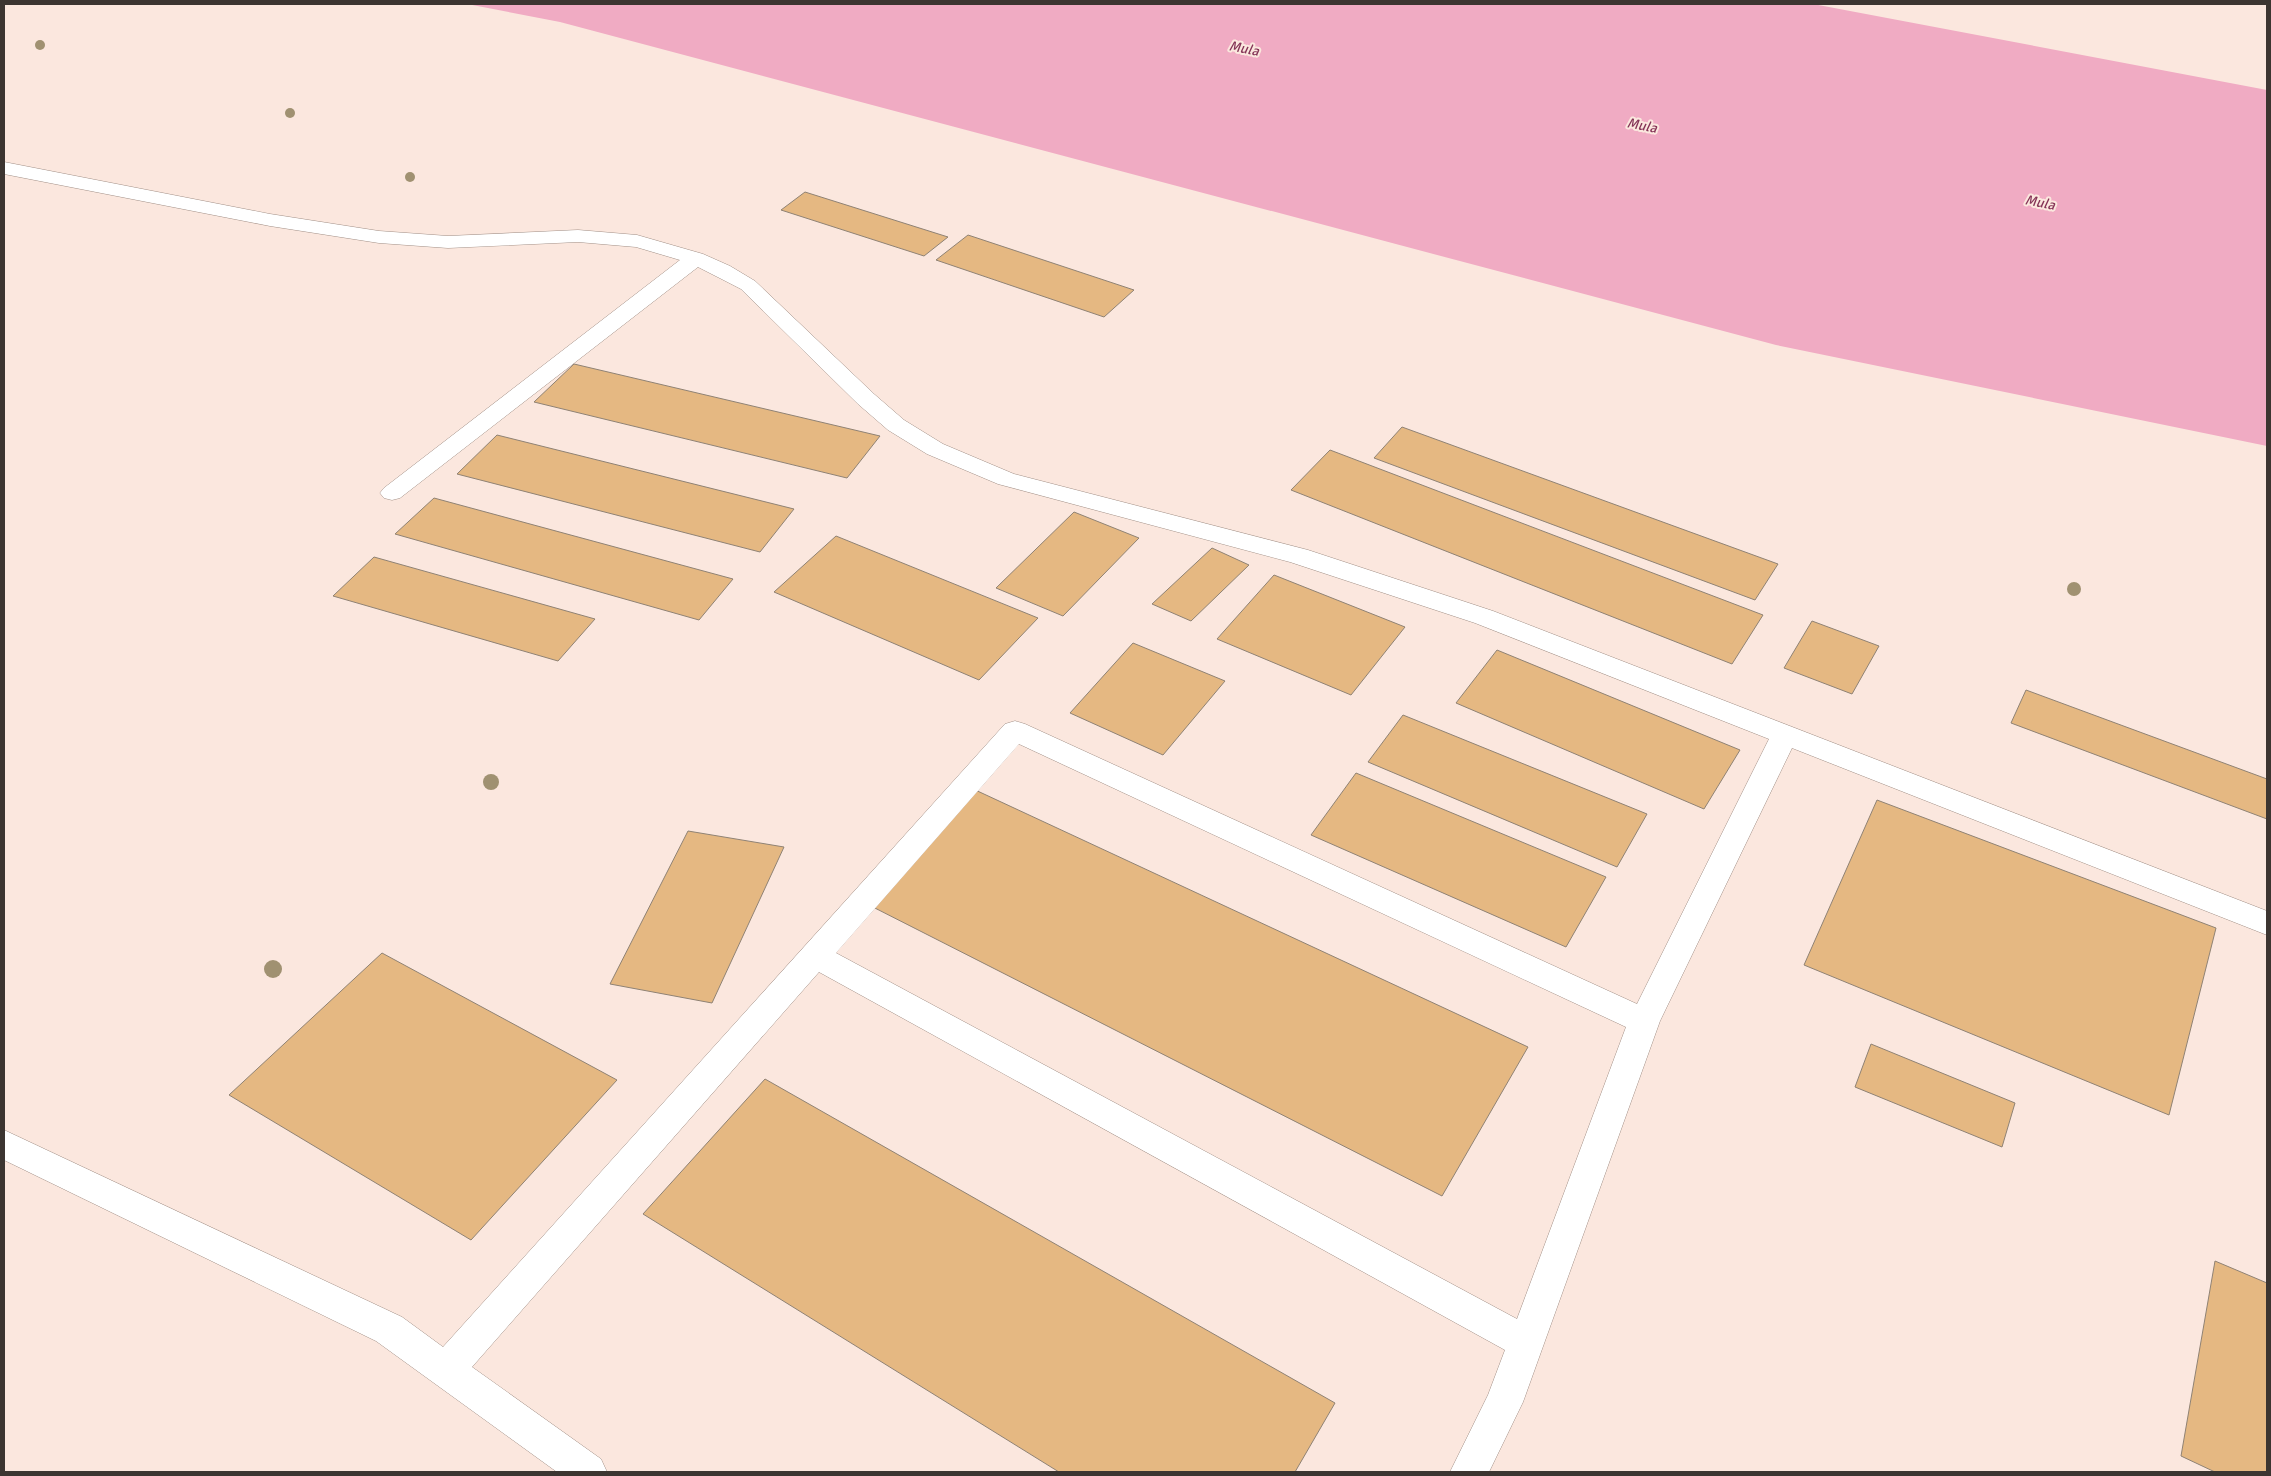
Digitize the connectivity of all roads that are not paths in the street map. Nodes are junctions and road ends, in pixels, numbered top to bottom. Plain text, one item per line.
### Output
1 (4, 168) edge
2 (696, 258) junction
3 (392, 493) dead end
4 (1785, 735) junction
5 (2267, 923) edge
6 (814, 955) junction
7 (1644, 1021) junction
8 (4, 1144) edge
9 (1526, 1343) junction
10 (446, 1370) junction
11 (588, 1472) edge
12 (1469, 1472) edge

1 - 2 lane
2 - 3 lane
2 - 4 lane
4 - 5 lane
4 - 7 lane
6 - 7 lane
6 - 9 lane
6 - 10 lane
7 - 9 lane
8 - 10 lane
9 - 12 lane
10 - 11 lane

